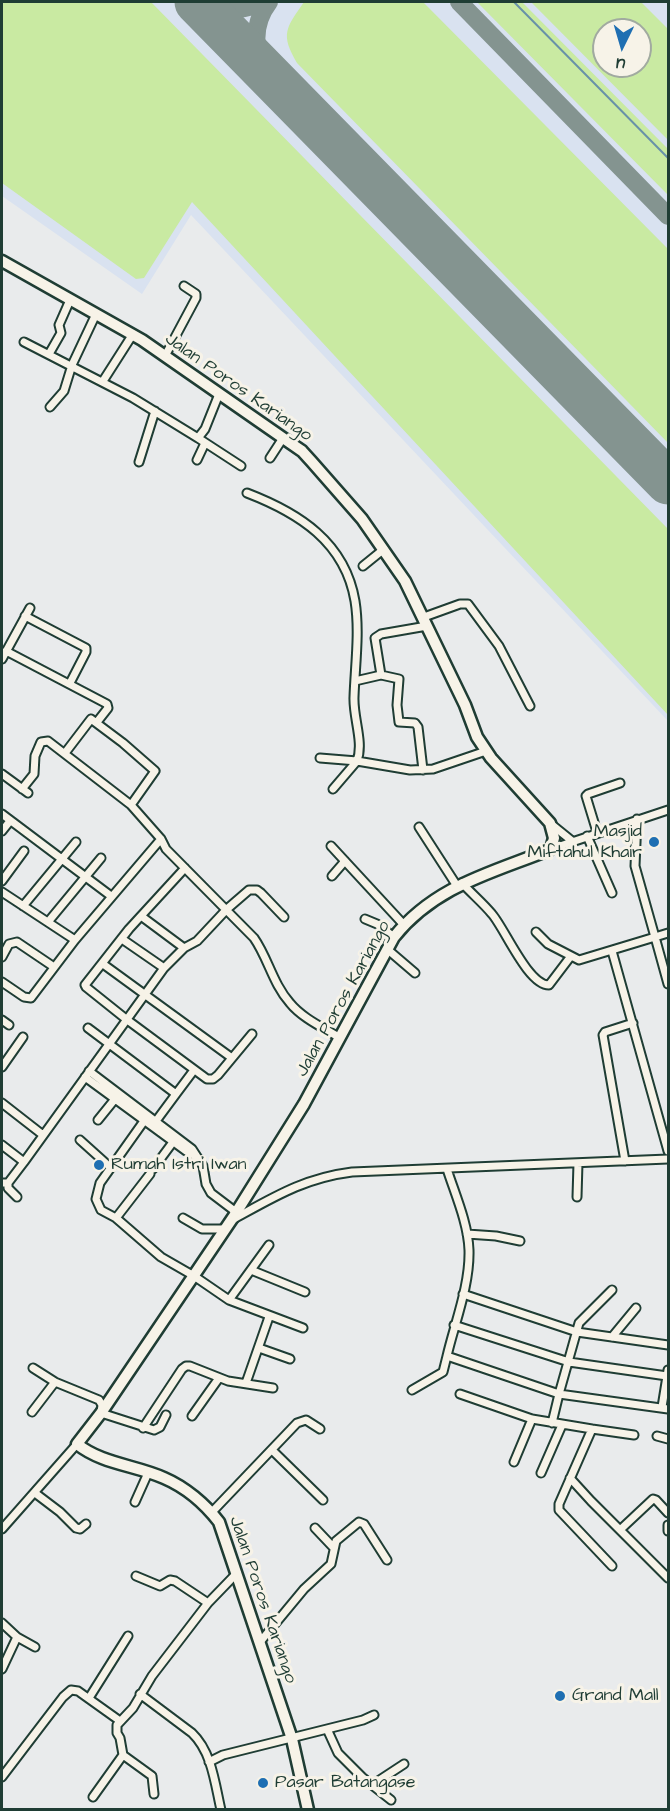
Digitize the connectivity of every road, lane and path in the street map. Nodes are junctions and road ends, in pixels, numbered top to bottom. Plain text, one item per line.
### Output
1 (2, 261) edge
2 (184, 286) dead end
3 (70, 300) junction
4 (96, 314) junction
5 (132, 334) junction
6 (24, 342) dead end
7 (48, 354) junction
8 (165, 356) junction
9 (72, 365) junction
10 (103, 381) junction
11 (219, 394) junction
12 (50, 406) dead end
13 (155, 411) junction
14 (198, 438) junction
15 (284, 438) junction
16 (205, 443) junction
17 (270, 458) dead end
18 (197, 460) dead end
19 (139, 462) dead end
20 (241, 466) dead end
21 (247, 493) dead end
22 (384, 549) junction
23 (363, 566) dead end
24 (30, 608) dead end
25 (25, 616) junction
26 (426, 622) junction
27 (6, 651) junction
28 (2, 659) edge
29 (381, 675) junction
30 (355, 681) junction
31 (70, 683) junction
32 (530, 706) dead end
33 (97, 722) junction
34 (486, 752) junction
35 (65, 753) junction
36 (320, 758) dead end
37 (357, 761) junction
38 (423, 770) junction
39 (2, 774) edge
40 (620, 783) dead end
41 (333, 789) dead end
42 (131, 805) junction
43 (669, 810) edge
44 (2, 814) edge
45 (637, 819) junction
46 (10, 821) junction
47 (550, 823) junction
48 (419, 827) dead end
49 (2, 831) edge
50 (597, 832) junction
51 (587, 836) junction
52 (160, 839) junction
53 (572, 841) junction
54 (76, 842) dead end
55 (331, 846) dead end
56 (551, 849) junction
57 (24, 851) dead end
58 (101, 858) dead end
59 (62, 859) junction
60 (345, 861) junction
61 (185, 868) junction
62 (332, 876) dead end
63 (85, 877) junction
64 (2, 881) edge
65 (460, 885) junction
66 (2, 892) edge
67 (612, 892) dead end
68 (111, 896) junction
69 (22, 906) junction
70 (227, 909) junction
71 (141, 916) junction
72 (284, 917) dead end
73 (365, 919) dead end
74 (48, 922) junction
75 (404, 925) junction
76 (536, 933) dead end
77 (669, 933) edge
78 (394, 937) junction
79 (654, 938) junction
80 (122, 939) junction
81 (75, 940) junction
82 (184, 948) junction
83 (387, 949) junction
84 (612, 951) junction
85 (571, 956) junction
86 (2, 957) edge
87 (103, 964) junction
88 (54, 968) junction
89 (164, 968) junction
90 (415, 972) dead end
91 (2, 982) edge
92 (669, 984) edge
93 (145, 995) junction
94 (2, 1020) edge
95 (126, 1020) junction
96 (633, 1023) junction
97 (9, 1025) dead end
98 (88, 1028) dead end
99 (252, 1034) dead end
100 (23, 1037) dead end
101 (340, 1038) junction
102 (109, 1044) junction
103 (232, 1058) junction
104 (2, 1067) edge
105 (194, 1070) junction
106 (87, 1074) junction
107 (176, 1095) junction
108 (115, 1099) junction
109 (2, 1103) edge
110 (98, 1120) dead end
111 (144, 1121) junction
112 (156, 1121) junction
113 (43, 1135) junction
114 (80, 1140) dead end
115 (173, 1142) junction
116 (2, 1145) edge
117 (669, 1151) edge
118 (197, 1157) junction
119 (669, 1159) edge
120 (625, 1161) junction
121 (24, 1162) junction
122 (578, 1163) junction
123 (110, 1167) junction
124 (447, 1169) junction
125 (5, 1183) edge
126 (17, 1197) dead end
127 (577, 1197) dead end
128 (116, 1218) junction
129 (183, 1218) dead end
130 (230, 1221) junction
131 (467, 1234) junction
132 (520, 1241) dead end
133 (269, 1245) dead end
134 (251, 1270) junction
135 (194, 1276) junction
136 (612, 1290) dead end
137 (305, 1292) dead end
138 (463, 1294) junction
139 (229, 1300) junction
140 (636, 1308) dead end
141 (269, 1317) junction
142 (454, 1325) junction
143 (303, 1328) dead end
144 (577, 1332) junction
145 (612, 1337) junction
146 (669, 1345) edge
147 (259, 1348) junction
148 (447, 1356) junction
149 (290, 1359) dead end
150 (569, 1362) junction
151 (33, 1368) dead end
152 (668, 1373) edge
153 (219, 1378) junction
154 (55, 1382) junction
155 (246, 1383) junction
156 (273, 1388) dead end
157 (412, 1390) dead end
158 (460, 1394) dead end
159 (559, 1394) junction
160 (665, 1408) edge
161 (32, 1412) dead end
162 (101, 1413) junction
163 (166, 1415) dead end
164 (192, 1416) dead end
165 (531, 1419) junction
166 (552, 1423) junction
167 (562, 1425) junction
168 (143, 1428) junction
169 (592, 1429) junction
170 (320, 1430) dead end
171 (634, 1435) dead end
172 (657, 1436) dead end
173 (669, 1439) edge
174 (77, 1444) junction
175 (272, 1450) junction
176 (514, 1461) dead end
177 (148, 1473) junction
178 (541, 1473) dead end
179 (570, 1478) junction
180 (35, 1493) junction
181 (324, 1500) dead end
182 (135, 1502) dead end
183 (212, 1512) junction
184 (669, 1514) edge
185 (86, 1524) dead end
186 (669, 1525) edge
187 (315, 1528) dead end
188 (2, 1529) edge
189 (621, 1529) junction
190 (669, 1531) edge
191 (333, 1547) junction
192 (387, 1560) dead end
193 (612, 1566) dead end
194 (237, 1573) junction
195 (136, 1576) dead end
196 (669, 1578) edge
197 (208, 1603) junction
198 (3, 1627) edge
199 (128, 1636) dead end
200 (17, 1637) junction
201 (260, 1642) junction
202 (35, 1647) dead end
203 (2, 1669) edge
204 (141, 1694) junction
205 (88, 1698) junction
206 (374, 1715) dead end
207 (120, 1721) junction
208 (327, 1729) junction
209 (292, 1739) junction
210 (123, 1755) junction
211 (209, 1762) junction
212 (404, 1764) dead end
213 (2, 1777) edge
214 (372, 1785) junction
215 (154, 1794) dead end
216 (93, 1797) dead end
217 (391, 1800) dead end
218 (221, 1809) edge
219 (308, 1809) edge

1 - 3 main road, Jalan Poros Kariango
2 - 8 street
3 - 4 main road, Jalan Poros Kariango
3 - 7 street
4 - 5 main road, Jalan Poros Kariango
4 - 9 street
5 - 8 main road, Jalan Poros Kariango
5 - 10 street
6 - 7 street
7 - 9 street
8 - 11 main road, Jalan Poros Kariango
9 - 10 street
9 - 12 street
10 - 13 street
11 - 14 street
11 - 15 main road, Jalan Poros Kariango
13 - 14 street
13 - 19 street
14 - 16 street
15 - 17 street
15 - 22 main road, Jalan Poros Kariango
16 - 18 street
16 - 20 street
21 - 30 street
22 - 23 street
22 - 26 main road, Jalan Poros Kariango
24 - 25 street
25 - 27 street
25 - 31 street
26 - 29 street
26 - 32 street
26 - 34 main road, Jalan Poros Kariango
27 - 28 street
27 - 31 street
29 - 30 street
29 - 38 street
30 - 37 street
31 - 33 street
33 - 35 street
33 - 42 street
34 - 38 street
34 - 47 main road, Jalan Poros Kariango
35 - 39 street
35 - 42 street
36 - 37 street
37 - 38 street
37 - 41 street
40 - 50 street
42 - 52 street
43 - 45 street
44 - 46 street
45 - 50 street
45 - 79 street
46 - 49 street
46 - 59 street
47 - 53 street
47 - 56 main road
48 - 65 street
50 - 51 street
51 - 53 street
51 - 67 street
52 - 61 street
52 - 68 street
53 - 56 street
54 - 59 street
55 - 60 street
56 - 65 main road, Jalan Poros Kariango
57 - 64 street
58 - 63 street
59 - 63 street
59 - 69 street
60 - 62 street
60 - 75 street
61 - 70 street
61 - 71 street
63 - 68 street
63 - 74 street
65 - 75 main road, Jalan Poros Kariango
65 - 85 street
66 - 69 street
68 - 81 street
69 - 74 street
70 - 72 street
70 - 82 street
70 - 101 street
71 - 80 street
71 - 82 street
73 - 78 street
74 - 81 street
75 - 78 main road, Jalan Poros Kariango
76 - 85 street
77 - 79 street
78 - 83 main road, Jalan Poros Kariango
79 - 84 street
79 - 92 street
80 - 87 street
80 - 89 street
81 - 88 street
82 - 89 street
83 - 90 street
83 - 101 main road, Jalan Poros Kariango
84 - 85 street
84 - 96 street
86 - 88 street
87 - 93 street
87 - 95 street
88 - 91 street
89 - 93 street
93 - 95 street
93 - 103 street
94 - 97 street
95 - 102 street
95 - 105 street
96 - 117 street
96 - 120 street
98 - 102 street
99 - 103 street
100 - 104 street
101 - 130 main road, Jalan Poros Kariango
102 - 106 street
102 - 107 street
103 - 105 street
105 - 107 street
106 - 108 street
106 - 112 street
106 - 113 street
107 - 112 street
108 - 110 street
108 - 111 street
109 - 113 street
111 - 115 street
111 - 123 street
112 - 118 street
113 - 121 street
114 - 123 street
115 - 118 street
115 - 128 street
116 - 121 street
118 - 130 street
119 - 120 street
120 - 122 street
121 - 125 street
122 - 124 street
122 - 127 street
123 - 128 street
124 - 130 street
124 - 131 street
125 - 126 street
128 - 135 street
129 - 130 street
130 - 135 main road, Jalan Poros Kariango
131 - 132 street
131 - 138 street
133 - 134 street
134 - 137 street
134 - 139 street
135 - 139 street
135 - 162 main road, Jalan Poros Kariango
136 - 144 street
138 - 142 street
138 - 144 street
139 - 141 street
140 - 145 street
141 - 143 street
141 - 147 street
142 - 148 street
142 - 150 street
144 - 145 street
144 - 150 street
145 - 146 street
147 - 149 street
147 - 155 street
148 - 157 street
148 - 159 street
150 - 152 street
150 - 159 street
151 - 154 street
152 - 160 street
153 - 155 street
153 - 164 street
153 - 168 street
154 - 161 street
154 - 162 street
155 - 156 street
158 - 165 street
159 - 160 street
159 - 166 street
162 - 168 street
162 - 174 main road, Jalan Poros Kariango
163 - 168 street
165 - 166 street
165 - 176 street
166 - 167 street
167 - 169 street
167 - 178 street
169 - 171 street
169 - 179 street
170 - 175 street
172 - 173 street
174 - 177 main road, Jalan Poros Kariango
174 - 180 street
175 - 181 street
175 - 183 street
177 - 182 street
177 - 183 main road, Jalan Poros Kariango
179 - 189 street
179 - 193 street
180 - 185 street
180 - 188 street
183 - 194 main road, Jalan Poros Kariango
184 - 189 street
186 - 190 street
187 - 191 street
189 - 196 street
191 - 192 street
191 - 201 street
194 - 197 street
194 - 201 main road, Jalan Poros Kariango
195 - 197 street
197 - 204 street
198 - 200 street
199 - 205 street
200 - 202 street
200 - 203 street
201 - 209 main road, Jalan Poros Kariango
204 - 207 street
204 - 211 street
205 - 207 street
205 - 213 street
206 - 208 street
207 - 210 street
208 - 209 street
208 - 214 street
209 - 211 street
209 - 219 main road, Jalan Poros Kariango
210 - 215 street
210 - 216 street
211 - 218 street
212 - 214 street
214 - 217 street

